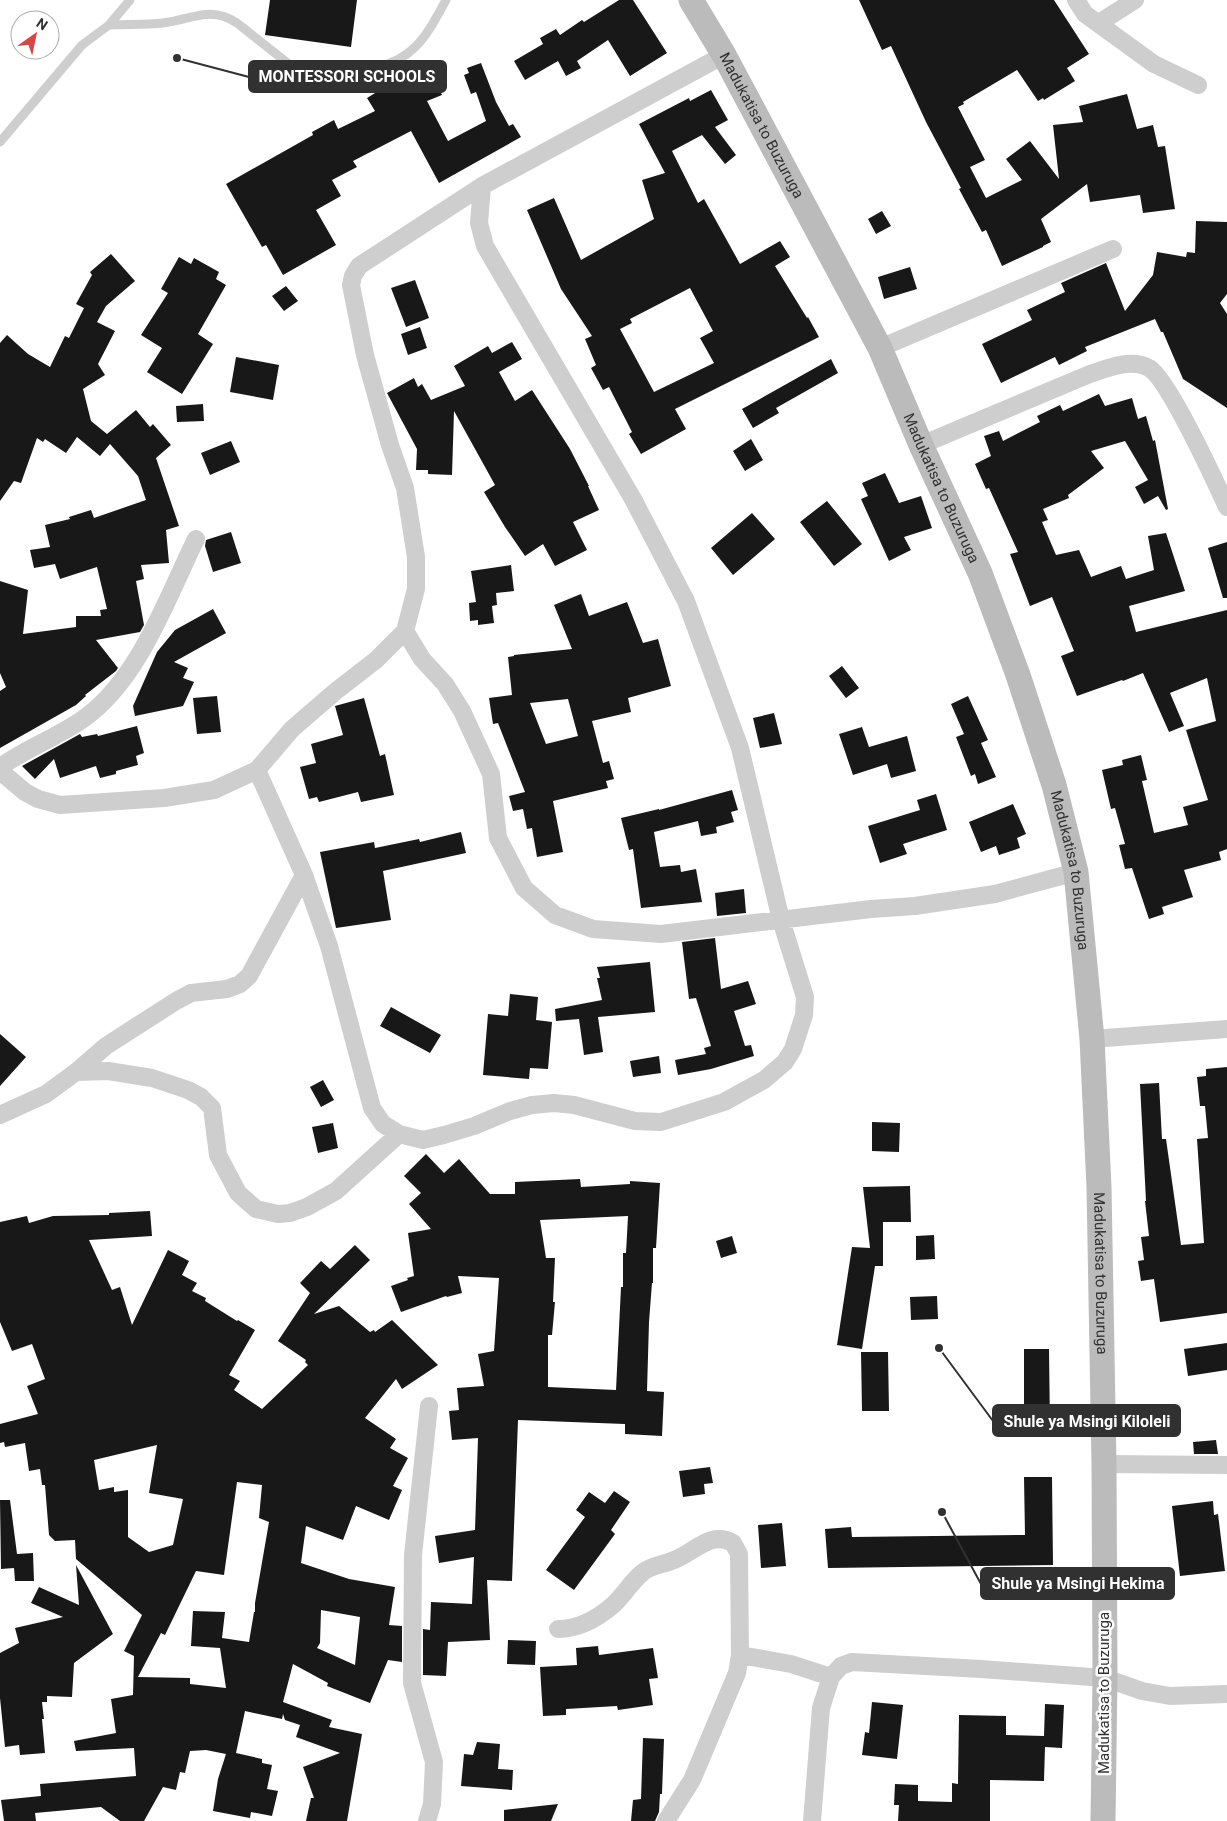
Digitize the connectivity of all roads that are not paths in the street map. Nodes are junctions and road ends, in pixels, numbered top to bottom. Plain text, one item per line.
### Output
1 (130, 0) edge
2 (446, 0) edge
3 (691, 0) edge
4 (1076, 0) edge
5 (1135, 0) edge
6 (1099, 24) junction
7 (108, 25) junction
8 (724, 55) junction
9 (1198, 85) dead end
10 (0, 142) edge
11 (482, 186) junction
12 (1114, 249) dead end
13 (880, 348) junction
14 (921, 445) junction
15 (1227, 507) edge
16 (196, 539) dead end
17 (405, 631) junction
18 (0, 766) edge
19 (257, 770) junction
20 (1076, 872) junction
21 (304, 875) junction
22 (781, 920) junction
23 (1227, 1029) edge
24 (1092, 1039) junction
25 (76, 1072) junction
26 (0, 1116) edge
27 (399, 1134) junction
28 (429, 1406) dead end
29 (1104, 1464) junction
30 (1227, 1465) edge
31 (558, 1629) dead end
32 (740, 1655) junction
33 (831, 1677) junction
34 (1105, 1678) junction
35 (1227, 1694) edge
36 (427, 1821) edge
37 (666, 1821) edge
38 (812, 1821) edge
39 (1103, 1821) edge

1 - 7 lane
2 - 7 lane
3 - 8 main road, Madukatisa to Buzuruga
4 - 6 street
5 - 6 street
6 - 9 street
7 - 10 lane
8 - 11 street
8 - 13 main road, Madukatisa to Buzuruga
11 - 17 street
11 - 22 street
12 - 13 street
13 - 14 main road, Madukatisa to Buzuruga
14 - 15 street
14 - 20 main road, Madukatisa to Buzuruga
16 - 18 street
17 - 19 street
17 - 22 street
18 - 19 street
19 - 21 street
20 - 22 street
20 - 24 main road, Madukatisa to Buzuruga
21 - 25 street
21 - 27 street
22 - 27 street
23 - 24 street
24 - 29 main road, Madukatisa to Buzuruga
25 - 26 street
25 - 27 street
28 - 36 street
29 - 30 street
29 - 34 main road, Madukatisa to Buzuruga
31 - 32 street
32 - 33 street
32 - 37 street
33 - 34 street
33 - 38 street
34 - 35 street
34 - 39 main road, Madukatisa to Buzuruga

